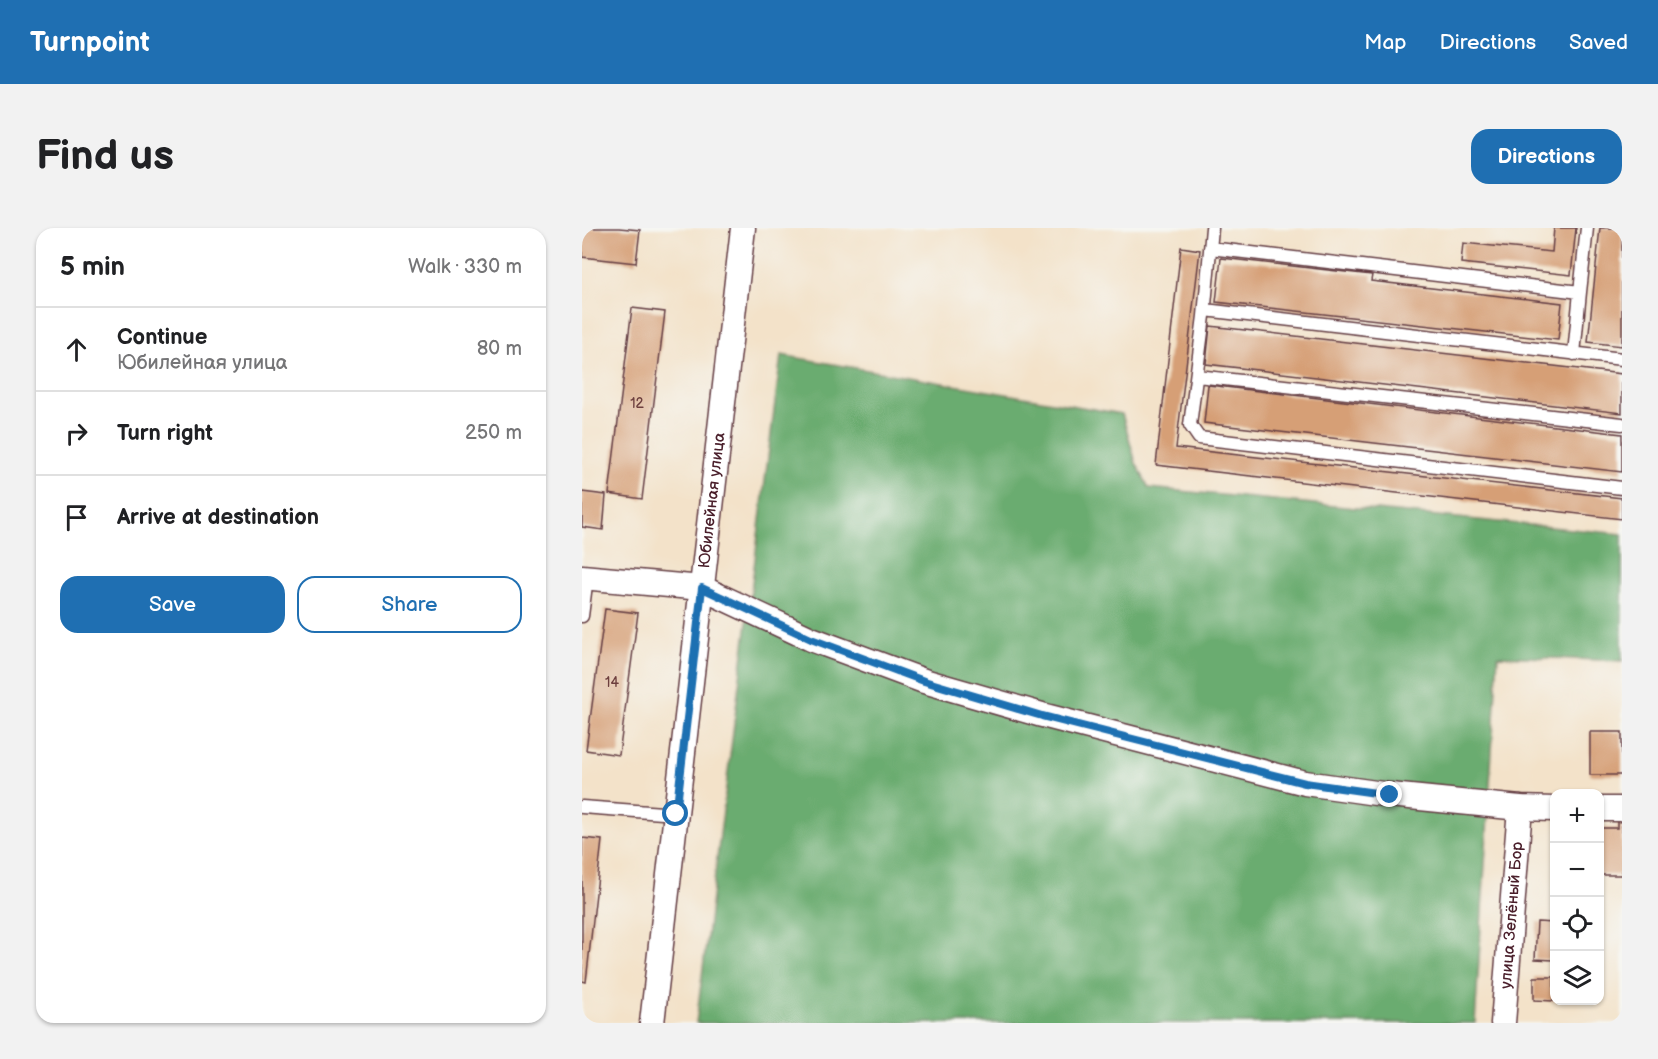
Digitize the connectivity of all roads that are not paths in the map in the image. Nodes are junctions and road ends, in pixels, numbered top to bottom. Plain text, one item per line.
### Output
1 (743, 228) edge
2 (1212, 228) edge
3 (1587, 228) edge
4 (1210, 248) junction
5 (1580, 292) junction
6 (1205, 310) junction
7 (1574, 354) junction
8 (1622, 359) edge
9 (1197, 376) junction
10 (1622, 424) edge
11 (1622, 488) edge
12 (584, 577) edge
13 (702, 588) junction
14 (582, 616) edge
15 (582, 807) edge
16 (1521, 808) junction
17 (1550, 809) edge
18 (1604, 809) edge
19 (1622, 810) edge
20 (676, 814) junction
21 (652, 1023) edge
22 (1503, 1023) edge

1 - 13 street, Юбилейная улица
2 - 4 lane
3 - 5 lane
4 - 5 lane
4 - 6 lane
5 - 7 lane
6 - 7 lane
6 - 9 lane
7 - 8 lane
9 - 10 lane
9 - 11 lane
12 - 13 street
12 - 14 lane
13 - 16 street
13 - 20 street, Юбилейная улица
15 - 20 lane
16 - 17 street
16 - 22 street, улица Зелёный Бор
18 - 19 street
20 - 21 street, Юбилейная улица

